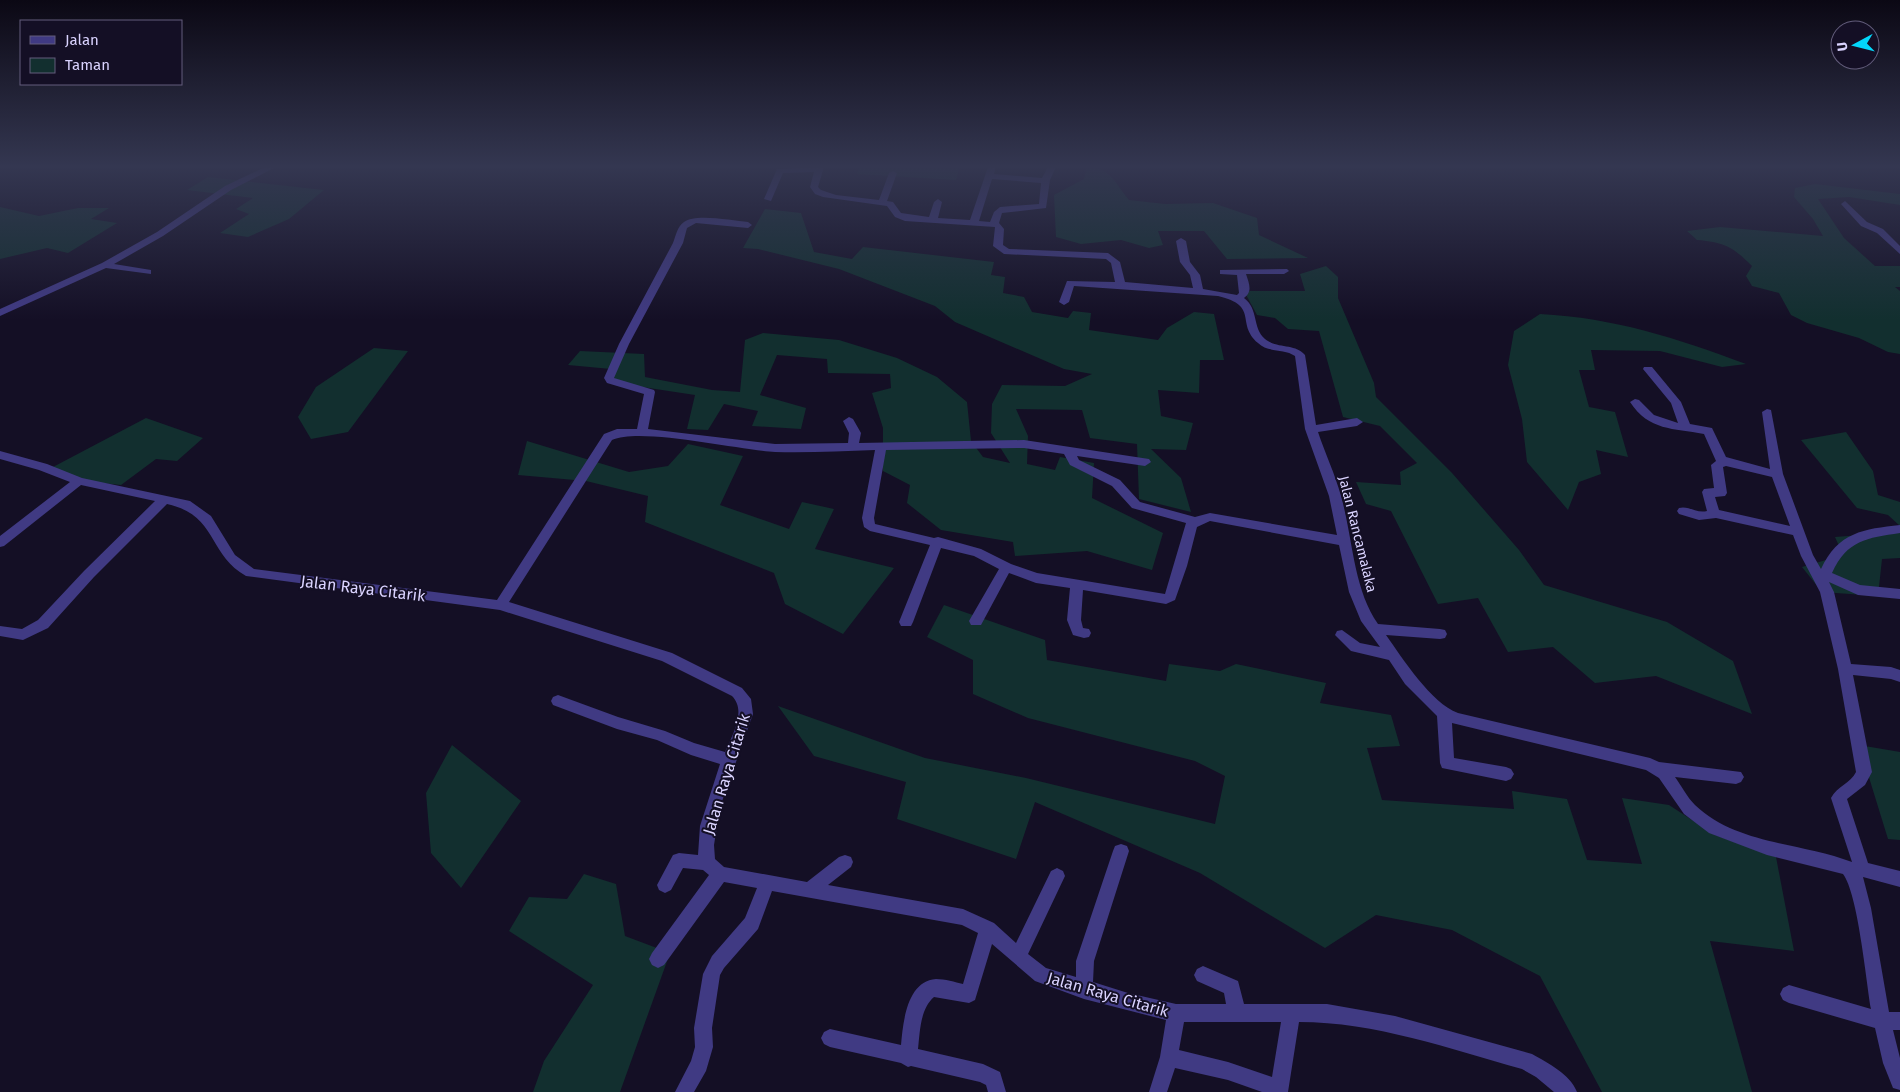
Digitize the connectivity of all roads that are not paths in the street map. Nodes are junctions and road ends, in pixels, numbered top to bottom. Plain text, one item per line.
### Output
1 (184, 218) edge
2 (912, 218) edge
3 (975, 218) edge
4 (997, 218) edge
5 (1858, 218) edge
6 (933, 220) joint
7 (974, 222) junction
8 (994, 224) junction
9 (748, 225) dead end
10 (1181, 241) dead end
11 (1898, 248) edge
12 (105, 265) junction
13 (1284, 271) dead end
14 (148, 272) dead end
15 (1223, 272) dead end
16 (1241, 272) junction
17 (1121, 285) junction
18 (1199, 292) junction
19 (1238, 298) junction
20 (1064, 302) dead end
21 (5, 307) edge
22 (0, 313) edge
23 (1648, 369) dead end
24 (1635, 402) dead end
25 (1767, 412) dead end
26 (849, 421) dead end
27 (1358, 422) dead end
28 (1685, 427) junction
29 (1311, 429) junction
30 (642, 432) junction
31 (881, 447) junction
32 (854, 448) junction
33 (1068, 450) junction
34 (0, 455) edge
35 (1145, 462) dead end
36 (1725, 462) junction
37 (1777, 474) junction
38 (79, 481) junction
39 (165, 499) junction
40 (1683, 511) dead end
41 (1714, 513) junction
42 (1195, 521) junction
43 (1900, 530) edge
44 (1798, 532) junction
45 (938, 541) junction
46 (1344, 541) junction
47 (0, 543) edge
48 (1006, 567) junction
49 (1822, 576) junction
50 (1077, 585) junction
51 (1900, 594) edge
52 (500, 605) junction
53 (976, 621) dead end
54 (906, 622) dead end
55 (1374, 629) junction
56 (2, 631) dead end
57 (1084, 633) dead end
58 (1440, 634) dead end
59 (1342, 635) dead end
60 (1390, 655) junction
61 (1846, 669) junction
62 (1900, 676) edge
63 (558, 701) dead end
64 (1444, 714) junction
65 (730, 760) junction
66 (1658, 768) junction
67 (1506, 774) dead end
68 (1736, 777) dead end
69 (1121, 851) dead end
70 (845, 862) dead end
71 (713, 869) junction
72 (1855, 869) junction
73 (1057, 876) dead end
74 (1900, 879) edge
75 (767, 882) junction
76 (665, 885) dead end
77 (811, 889) junction
78 (988, 929) junction
79 (1018, 957) junction
80 (658, 959) dead end
81 (1203, 975) dead end
82 (1084, 990) junction
83 (1788, 994) dead end
84 (1176, 1013) junction
85 (1237, 1014) junction
86 (1290, 1014) junction
87 (1891, 1021) edge
88 (830, 1038) dead end
89 (1169, 1057) junction
90 (908, 1058) junction
91 (1900, 1081) edge
92 (1279, 1090) edge
93 (684, 1092) edge
94 (997, 1092) edge
95 (1158, 1092) edge
96 (1568, 1092) edge

1 - 12 street
2 - 6 street
3 - 7 street
4 - 8 street
5 - 11 street
6 - 7 street
7 - 8 street
8 - 17 street
9 - 30 street
10 - 18 street
12 - 14 street
12 - 21 street
13 - 16 street
15 - 16 street
16 - 19 street
17 - 18 street
17 - 20 street
18 - 19 street
19 - 29 street, Jalan Rancamalaka
21 - 22 street
23 - 28 street
24 - 28 street
25 - 37 street
26 - 32 street
27 - 29 street
28 - 36 street
29 - 46 street, Jalan Rancamalaka
30 - 32 street
30 - 52 street
31 - 32 street
31 - 33 street
31 - 45 street
33 - 35 street
33 - 42 street
34 - 38 street, Jalan Raya Citarik
36 - 37 street
36 - 41 street
37 - 44 street
38 - 39 street, Jalan Raya Citarik
38 - 47 street
39 - 52 street, Jalan Raya Citarik
39 - 56 street
40 - 41 street
41 - 44 street
42 - 46 street
42 - 50 street
43 - 49 street
44 - 49 street
45 - 48 street
45 - 54 street
46 - 55 street, Jalan Rancamalaka
48 - 50 street
48 - 53 street
49 - 51 street
49 - 61 street
50 - 57 street
52 - 65 street, Jalan Raya Citarik
55 - 58 street
55 - 60 street, Jalan Rancamalaka
59 - 60 street
60 - 64 street, Jalan Rancamalaka
61 - 62 street
61 - 72 street
63 - 65 street
64 - 66 street, Jalan Rancamalaka
64 - 67 street
65 - 71 street, Jalan Raya Citarik
66 - 68 street, Jalan Rancamalaka
66 - 72 street
69 - 82 street
70 - 77 street
71 - 75 street, Jalan Raya Citarik
71 - 76 street
71 - 80 street
72 - 74 street
72 - 87 street
73 - 79 street
75 - 77 street, Jalan Raya Citarik
75 - 93 street
77 - 78 street, Jalan Raya Citarik
78 - 79 street, Jalan Raya Citarik
78 - 90 street
79 - 82 street, Jalan Raya Citarik
81 - 85 street
82 - 84 street, Jalan Raya Citarik
83 - 87 street
84 - 85 street, Jalan Raya Citarik
84 - 89 street
85 - 86 street, Jalan Raya Citarik
86 - 92 street
86 - 96 street, Jalan Raya Citarik
87 - 91 street
88 - 90 street
89 - 92 street
89 - 95 street
90 - 94 street

